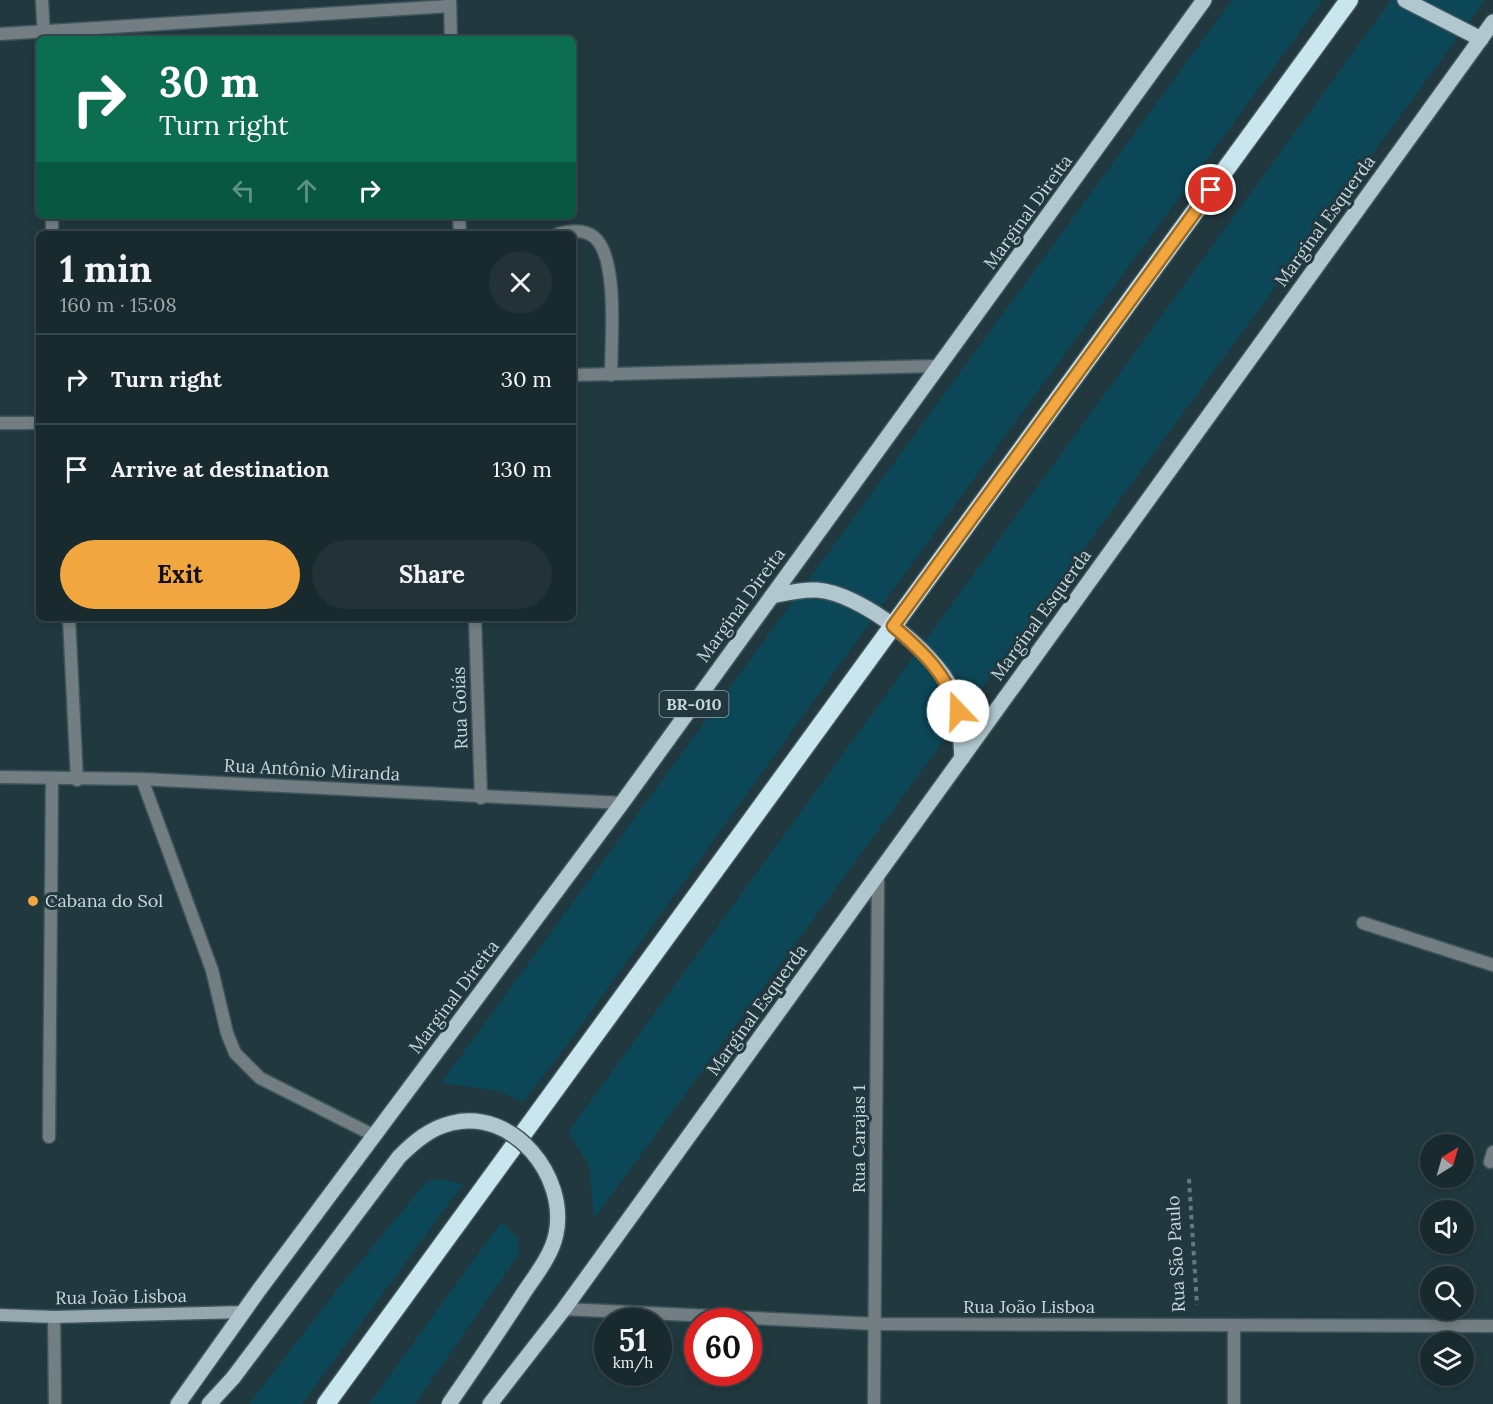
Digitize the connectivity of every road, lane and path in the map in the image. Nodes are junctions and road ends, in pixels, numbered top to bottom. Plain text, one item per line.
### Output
1 (42, 0) edge
2 (1204, 0) edge
3 (1349, 0) edge
4 (1405, 0) edge
5 (450, 3) edge
6 (1493, 22) edge
7 (0, 34) edge
8 (44, 35) edge
9 (452, 36) edge
10 (1481, 39) junction
11 (576, 233) edge
12 (937, 366) junction
13 (576, 375) edge
14 (611, 375) junction
15 (0, 423) edge
16 (36, 423) edge
17 (772, 596) junction
18 (69, 621) edge
19 (475, 621) edge
20 (893, 626) junction
21 (962, 758) junction
22 (0, 777) edge
23 (52, 779) junction
24 (142, 779) junction
25 (77, 780) junction
26 (481, 798) junction
27 (622, 803) junction
28 (878, 874) junction
29 (1363, 923) dead end
30 (1493, 965) edge
31 (375, 1136) junction
32 (49, 1137) dead end
33 (1189, 1179) dead end
34 (564, 1309) junction
35 (243, 1312) junction
36 (0, 1315) edge
37 (54, 1317) junction
38 (876, 1324) junction
39 (1198, 1326) junction
40 (1234, 1326) junction
41 (1493, 1326) edge
42 (55, 1404) edge
43 (178, 1404) edge
44 (209, 1404) edge
45 (326, 1404) edge
46 (449, 1404) edge
47 (489, 1404) edge
48 (874, 1404) edge
49 (1233, 1404) edge

1 - 8 street
2 - 12 main road, Marginal Direita / BR-010
3 - 20 highway
4 - 10 main road
5 - 8 street
5 - 9 street
6 - 10 main road, Marginal Esquerda
7 - 8 street
10 - 21 main road, Marginal Esquerda
11 - 14 street
12 - 14 street
12 - 17 main road, Marginal Direita / BR-010
13 - 14 street
15 - 16 street
17 - 20 main road
17 - 27 main road, Marginal Direita / BR-010
18 - 25 street
19 - 26 street, Rua Goiás
20 - 21 main road
20 - 45 highway
21 - 28 main road, Marginal Esquerda
22 - 23 street, Rua Antônio Miranda
23 - 25 street, Rua Antônio Miranda
23 - 32 street
24 - 25 street, Rua Antônio Miranda
24 - 26 street, Rua Antônio Miranda
24 - 31 street
26 - 27 street, Rua Antônio Miranda
27 - 31 main road, Marginal Direita / BR-010
28 - 34 main road, Marginal Esquerda
28 - 38 street, Rua Carajas 1
29 - 30 street
31 - 35 main road, Marginal Direita / BR-010
33 - 39 path, Rua São Paulo
34 - 38 street, Rua João Lisboa
34 - 47 main road, Marginal Esquerda
35 - 37 street, Rua João Lisboa
35 - 43 main road, Marginal Direita / BR-010
36 - 37 street, Rua João Lisboa
37 - 42 street
38 - 39 street, Rua João Lisboa
38 - 48 street, Rua Carajas 1
39 - 40 street, Rua João Lisboa
40 - 41 street, Rua João Lisboa
40 - 49 street
44 - 46 main road, bridge

